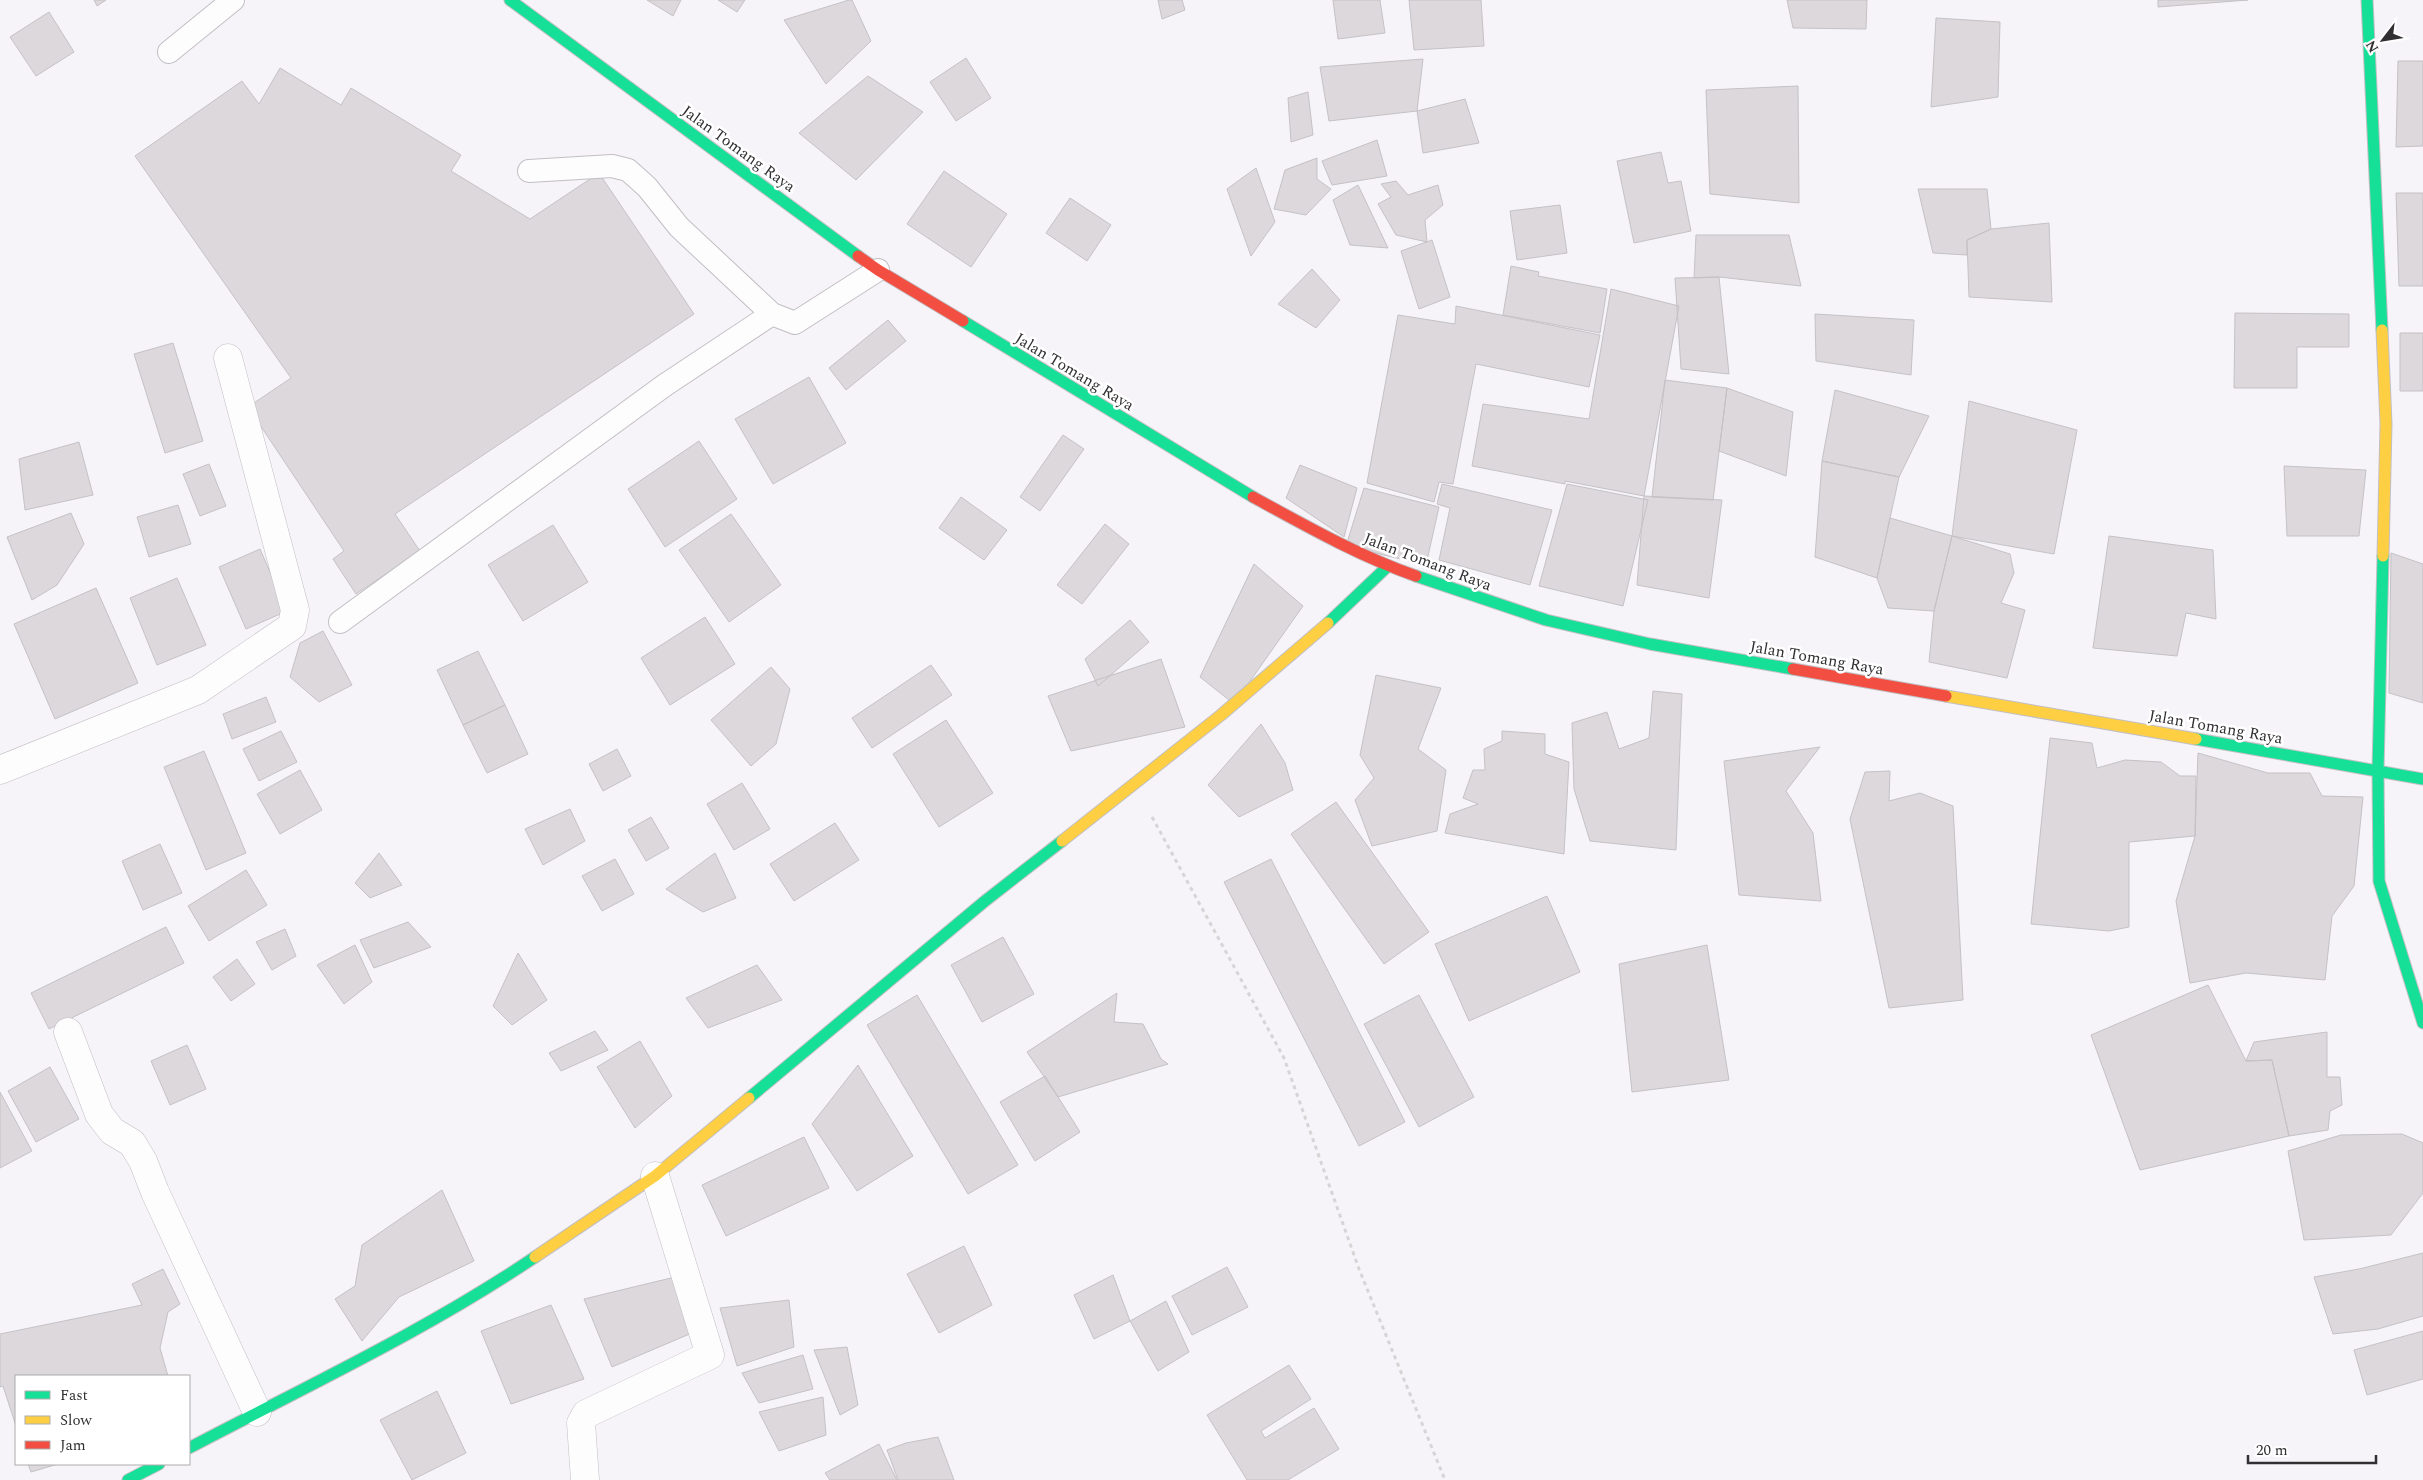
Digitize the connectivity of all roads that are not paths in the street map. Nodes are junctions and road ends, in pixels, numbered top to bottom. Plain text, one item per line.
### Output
1 (233, 0) edge
2 (510, 0) edge
3 (2366, 0) edge
4 (169, 52) dead end
5 (529, 171) dead end
6 (873, 266) junction
7 (777, 316) junction
8 (228, 358) dead end
9 (1388, 566) junction
10 (340, 622) dead end
11 (0, 770) edge
12 (2378, 770) junction
13 (2423, 779) edge
14 (2423, 1023) edge
15 (68, 1032) dead end
16 (655, 1176) junction
17 (257, 1412) junction
18 (190, 1447) edge
19 (156, 1465) edge
20 (128, 1480) edge
21 (585, 1480) edge

1 - 4 lane
2 - 6 street, Jalan Tomang Raya
3 - 12 street
5 - 7 lane
6 - 7 lane
6 - 9 street, Jalan Tomang Raya
7 - 10 lane
8 - 11 street
9 - 12 street, Jalan Tomang Raya
9 - 16 street
12 - 13 street, Jalan Tomang Raya
12 - 14 street
15 - 17 street
16 - 17 street
16 - 21 street
17 - 18 street
19 - 20 street

